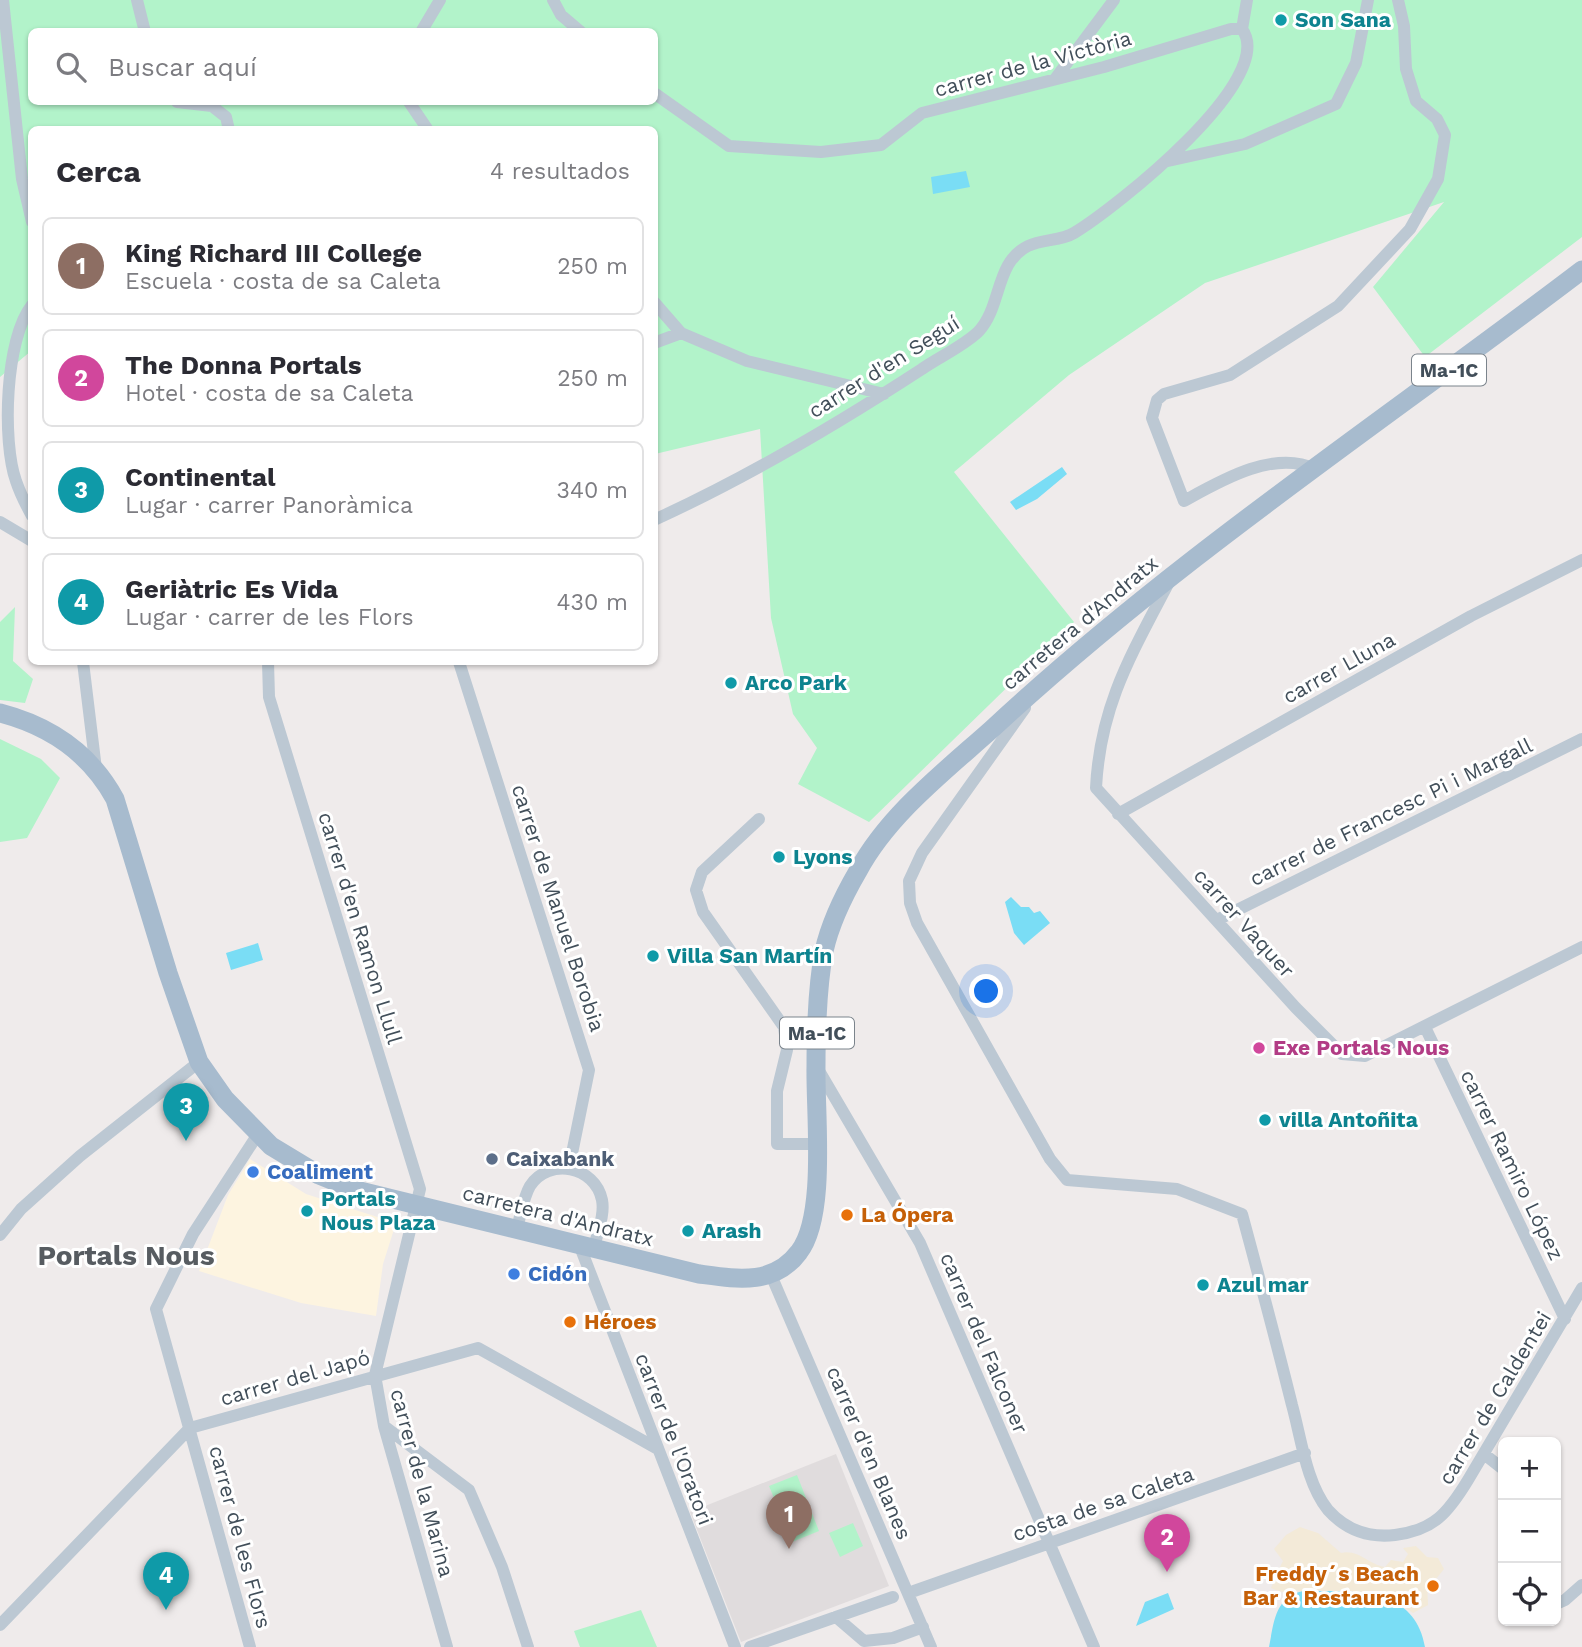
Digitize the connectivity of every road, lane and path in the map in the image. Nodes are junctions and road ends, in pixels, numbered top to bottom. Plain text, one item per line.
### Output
1 (3, 0) edge
2 (137, 0) edge
3 (440, 0) edge
4 (553, 0) edge
5 (1114, 0) edge
6 (1248, 0) edge
7 (1368, 0) edge
8 (1398, 0) edge
9 (144, 28) edge
10 (423, 28) edge
11 (576, 28) edge
12 (1242, 29) junction
13 (1055, 79) junction
14 (658, 96) edge
15 (203, 105) edge
16 (411, 105) edge
17 (228, 126) edge
18 (425, 126) edge
19 (1168, 161) junction
20 (28, 205) edge
21 (1582, 270) edge
22 (658, 307) edge
23 (28, 310) edge
24 (681, 333) junction
25 (658, 342) edge
26 (884, 394) junction
27 (1315, 470) junction
28 (28, 507) edge
29 (658, 518) edge
30 (0, 522) edge
31 (28, 539) edge
32 (1580, 564) edge
33 (1173, 575) junction
34 (83, 665) edge
35 (268, 665) edge
36 (460, 665) edge
37 (1044, 680) junction
38 (6, 715) edge
39 (1582, 739) edge
40 (96, 769) junction
41 (1118, 814) junction
42 (759, 819) dead end
43 (1217, 920) junction
44 (1582, 947) edge
45 (1425, 1027) junction
46 (200, 1062) junction
47 (816, 1066) junction
48 (258, 1134) junction
49 (816, 1144) junction
50 (569, 1168) junction
51 (417, 1205) junction
52 (517, 1228) junction
53 (0, 1235) edge
54 (586, 1246) junction
55 (771, 1275) junction
56 (1582, 1288) edge
57 (1565, 1319) junction
58 (375, 1376) junction
59 (384, 1426) junction
60 (190, 1428) junction
61 (656, 1448) junction
62 (1305, 1453) junction
63 (1484, 1454) junction
64 (1498, 1465) edge
65 (1050, 1544) junction
66 (1582, 1585) edge
67 (914, 1591) dead end
68 (893, 1597) dead end
69 (1561, 1602) edge
70 (836, 1617) junction
71 (0, 1625) edge
72 (923, 1627) junction
73 (250, 1647) edge
74 (447, 1647) edge
75 (528, 1647) edge
76 (735, 1647) edge
77 (750, 1647) edge
78 (931, 1647) edge
79 (1094, 1647) edge

1 - 20 street
2 - 9 street
3 - 10 street
4 - 11 street
5 - 13 street
6 - 12 street
7 - 19 street, carrer d'en Seguí
8 - 27 street
12 - 13 street, carrer de la Victòria
12 - 19 street
13 - 14 street, carrer de la Victòria
15 - 17 street
16 - 18 street
19 - 26 street, carrer d'en Seguí
21 - 27 main road, carretera d'Andratx / Ma-1C
22 - 24 street
23 - 28 street
24 - 25 street
24 - 26 street
26 - 29 street, carrer d'en Seguí
27 - 33 main road, carretera d'Andratx / Ma-1C
30 - 31 street
32 - 41 street, carrer Lluna
33 - 37 main road, carretera d'Andratx / Ma-1C
33 - 41 street, carrer Vaquer
34 - 40 street
35 - 51 street, carrer d'en Ramon Llull
36 - 50 street, carrer de Manuel Borobia
37 - 47 main road, carretera d'Andratx / Ma-1C
37 - 62 street
38 - 40 main road, carretera d'Andratx
39 - 43 street, carrer de Francesc Pi i Margall
40 - 46 main road, carretera d'Andratx
41 - 43 street, carrer Vaquer
42 - 49 street
43 - 45 street, carrer Vaquer
44 - 45 street, carrer Vaquer
45 - 57 street, carrer Ramiro López
46 - 48 main road, carretera d'Andratx
46 - 53 street
47 - 49 main road, carretera d'Andratx / Ma-1C
47 - 65 street, carrer del Falconer
48 - 51 main road, carretera d'Andratx
48 - 60 street, carrer de les Flors
49 - 55 main road, carretera d'Andratx / Ma-1C
50 - 52 street
50 - 54 street
51 - 52 main road, carretera d'Andratx
51 - 58 street, carrer de la Marina
52 - 54 main road, carretera d'Andratx
54 - 55 main road, carretera d'Andratx
54 - 61 street, carrer de l'Oratori
55 - 72 street, carrer d'en Blanes
56 - 57 street, carrer de Caldentei
57 - 63 street, carrer de Caldentei
58 - 59 street, carrer de la Marina
58 - 60 street, carrer del Japó
58 - 61 street, carrer del Japó
59 - 74 street, carrer de la Marina
59 - 75 street
60 - 71 street
60 - 73 street, carrer de les Flors
61 - 76 street, carrer de l'Oratori
62 - 63 street, carrer de Caldentei
62 - 65 street, costa de sa Caleta
63 - 64 street
65 - 67 street, costa de sa Caleta
65 - 79 street, carrer del Falconer
66 - 69 street
68 - 70 street
70 - 72 street
70 - 77 street
72 - 78 street, carrer d'en Blanes

